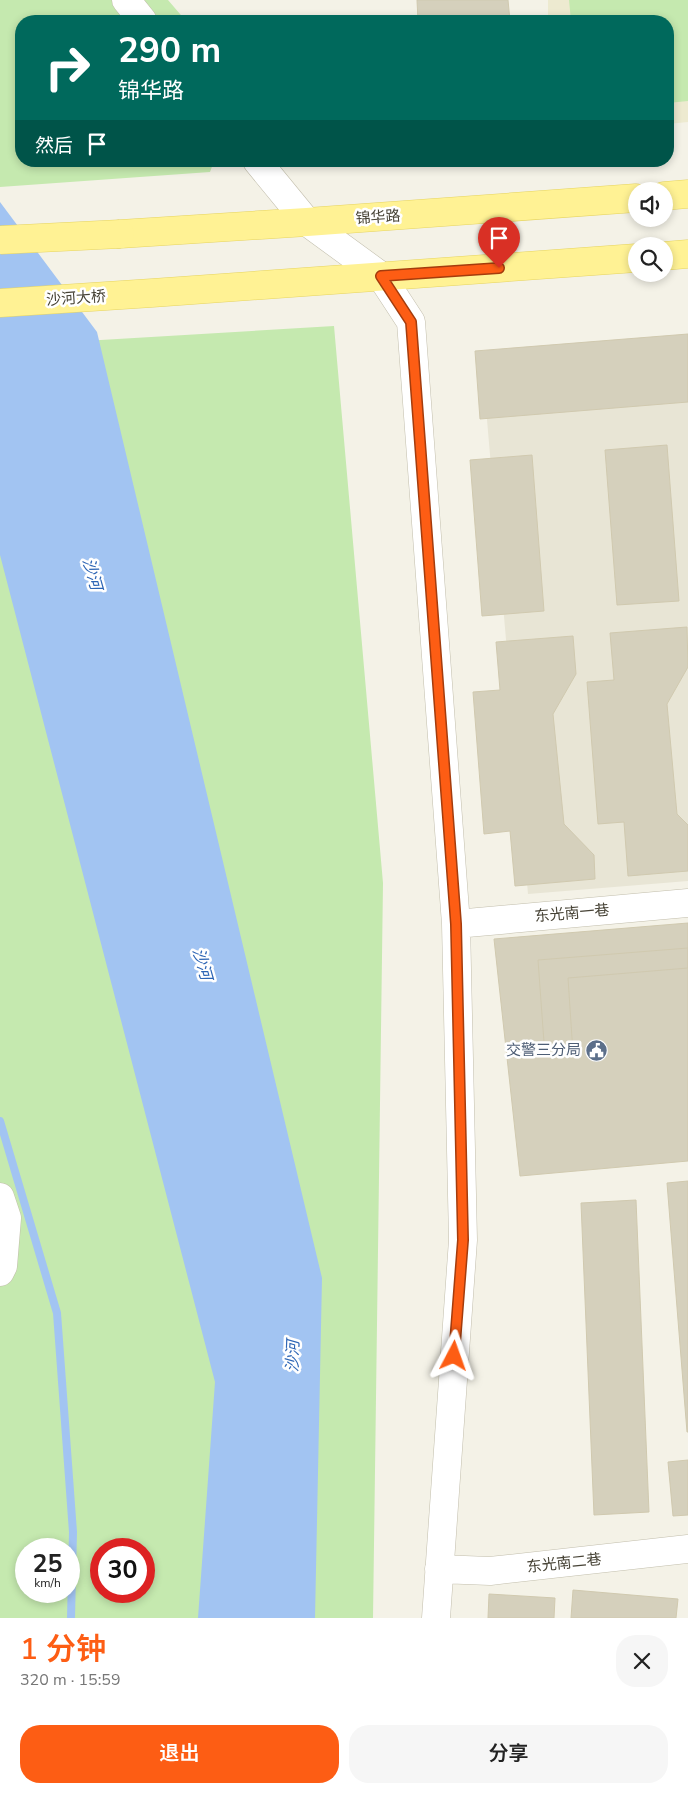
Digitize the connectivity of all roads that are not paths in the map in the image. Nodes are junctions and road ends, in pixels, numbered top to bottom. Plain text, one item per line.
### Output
1 (126, 0) edge
2 (138, 15) edge
3 (263, 167) edge
4 (688, 194) edge
5 (673, 195) edge
6 (628, 199) edge
7 (308, 222) junction
8 (0, 240) edge
9 (688, 254) edge
10 (673, 255) edge
11 (628, 259) edge
12 (381, 276) junction
13 (0, 303) edge
14 (688, 903) edge
15 (456, 924) junction
16 (0, 1197) edge
17 (0, 1272) edge
18 (688, 1549) edge
19 (439, 1569) junction
20 (436, 1618) edge

1 - 2 street
3 - 7 street
4 - 5 main road
6 - 7 main road, 锦华路
7 - 8 main road, 锦华路, bridge
7 - 12 street
9 - 10 main road
11 - 12 main road
12 - 13 main road, 沙河大桥
12 - 15 street
14 - 15 street, 东光南一巷
15 - 19 street
16 - 17 street
18 - 19 street, 东光南二巷
19 - 20 street

